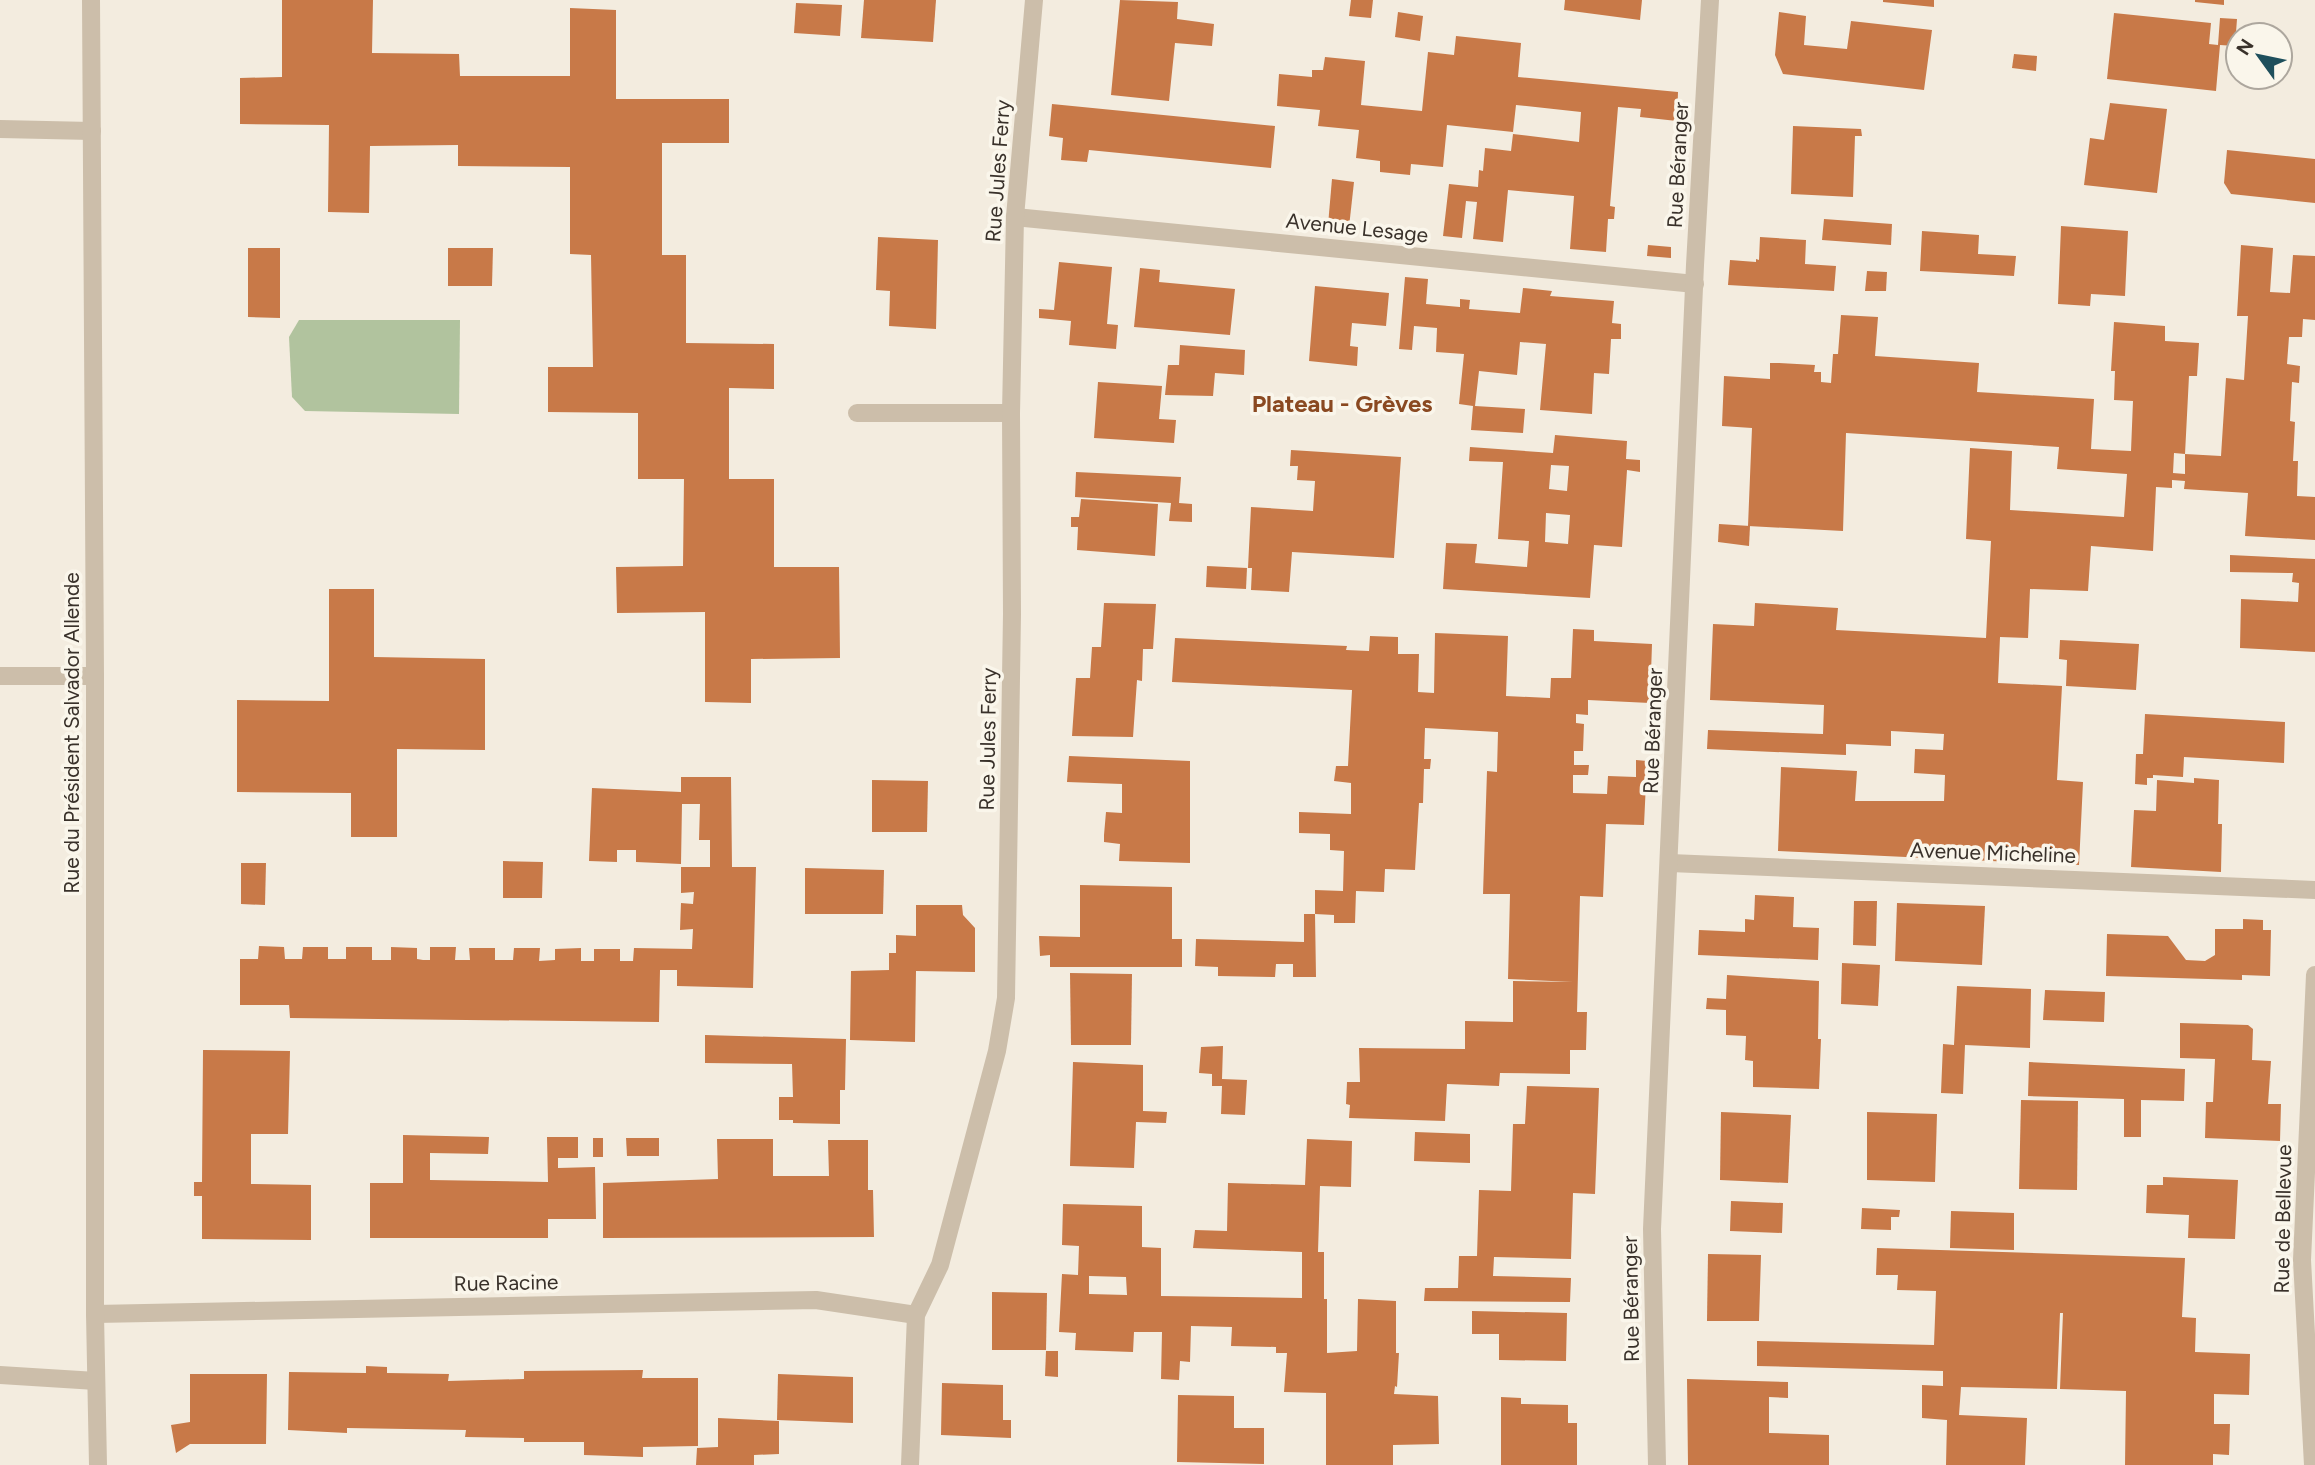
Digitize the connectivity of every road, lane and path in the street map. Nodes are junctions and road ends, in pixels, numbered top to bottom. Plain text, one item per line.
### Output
1 (91, 0) edge
2 (1034, 0) edge
3 (1710, 0) edge
4 (0, 129) edge
5 (92, 131) junction
6 (1015, 217) junction
7 (1695, 284) junction
8 (857, 413) dead end
9 (1011, 413) junction
10 (0, 676) edge
11 (96, 676) junction
12 (1670, 863) junction
13 (2315, 890) edge
14 (2315, 975) edge
15 (2309, 1219) edge
16 (95, 1314) junction
17 (916, 1315) junction
18 (0, 1376) edge
19 (96, 1381) junction
20 (98, 1465) edge
21 (910, 1465) edge
22 (1657, 1465) edge
23 (2313, 1465) edge

1 - 5 street, Rue du Président Salvador Allende
2 - 6 street, Rue Jules Ferry
3 - 7 street, Rue Béranger
4 - 5 street
5 - 11 street, Rue du Président Salvador Allende
6 - 7 street, Avenue Lesage
6 - 9 street, Rue Jules Ferry
7 - 12 street, Rue Béranger
8 - 9 street
9 - 17 street, Rue Jules Ferry
10 - 11 street
11 - 16 street, Rue du Président Salvador Allende
12 - 13 street, Avenue Micheline
12 - 22 street, Rue Béranger
14 - 15 street, Rue de Bellevue
15 - 23 street, Rue de Bellevue
16 - 17 street, Rue Racine
16 - 19 street, Rue du Président Salvador Allende
17 - 21 street, Rue Jules Ferry
18 - 19 street
19 - 20 street, Rue du Président Salvador Allende

